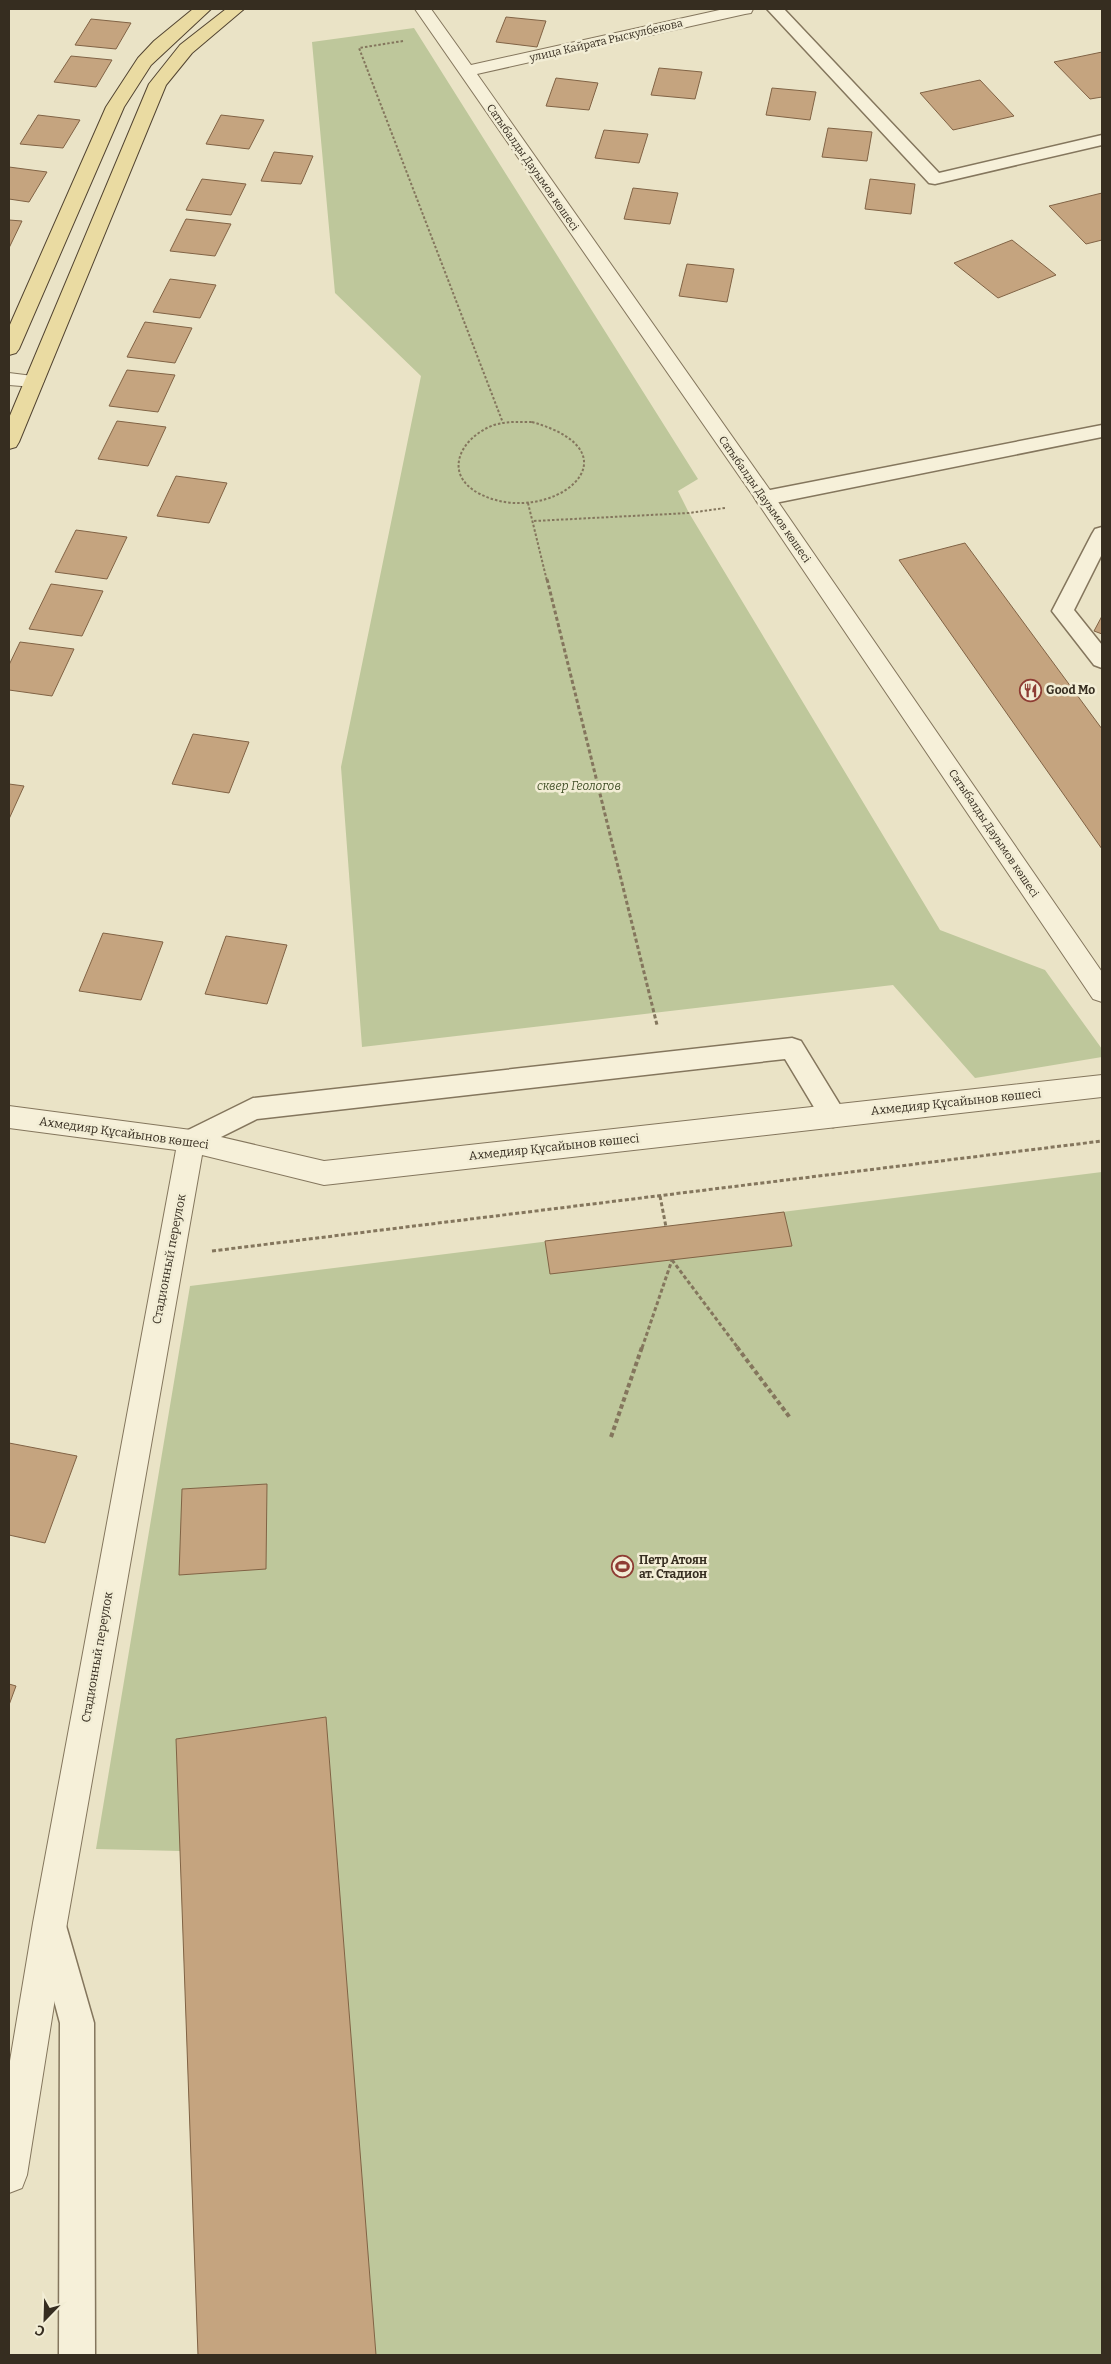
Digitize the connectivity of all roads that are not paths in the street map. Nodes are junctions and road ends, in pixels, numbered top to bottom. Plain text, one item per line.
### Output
1 (203, 9) edge
2 (236, 9) edge
3 (745, 9) edge
4 (775, 9) edge
5 (429, 17) edge
6 (466, 71) junction
7 (1102, 140) edge
8 (9, 349) edge
9 (9, 379) edge
10 (34, 381) junction
11 (1102, 431) edge
12 (9, 442) edge
13 (765, 498) junction
14 (1102, 534) edge
15 (1102, 660) edge
16 (1102, 992) edge
17 (1102, 1086) edge
18 (9, 1116) edge
19 (833, 1116) junction
20 (191, 1141) junction
21 (50, 1923) junction
22 (9, 2175) edge
23 (77, 2355) edge

1 - 8 main road
2 - 10 main road
3 - 6 street, улица Кайрата Рыскулбекова
4 - 7 lane
5 - 6 street, Сатыбалды Дауымов көшесі
6 - 13 street, Сатыбалды Дауымов көшесі
9 - 10 street
10 - 12 main road
11 - 13 lane
13 - 16 street, Сатыбалды Дауымов көшесі
14 - 15 lane
17 - 19 street, Ахмедияр Құсайынов көшесі
18 - 20 street, Ахмедияр Құсайынов көшесі
19 - 20 street, Ахмедияр Құсайынов көшесі
19 - 20 lane
20 - 21 street, Стадионный переулок
21 - 22 street, Стадионный переулок
21 - 23 lane

